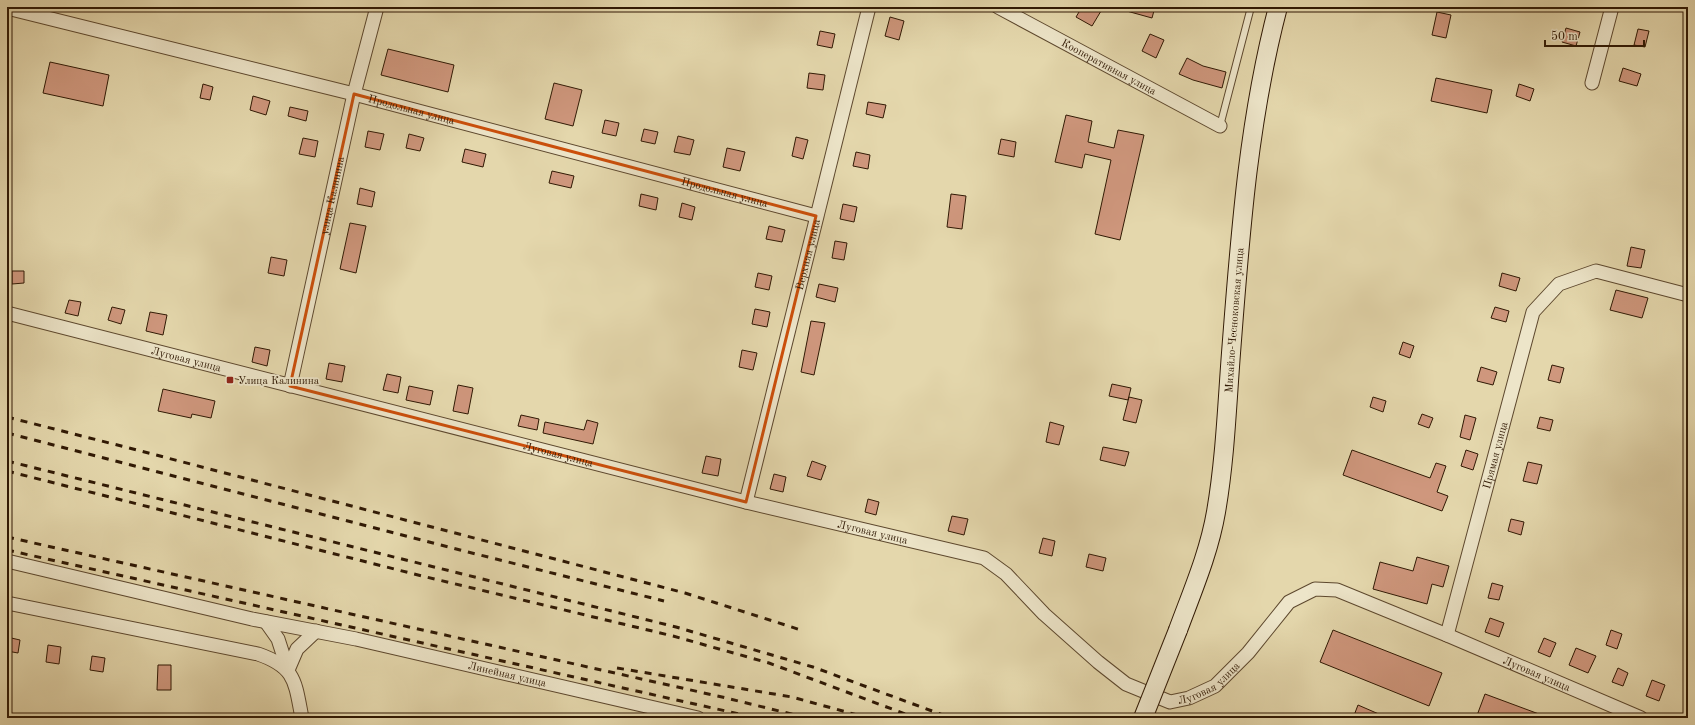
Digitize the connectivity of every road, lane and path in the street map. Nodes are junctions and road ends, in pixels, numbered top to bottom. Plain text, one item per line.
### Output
1 (377, 7) edge
2 (869, 7) edge
3 (998, 7) edge
4 (1250, 7) edge
5 (1278, 7) edge
6 (1612, 7) edge
7 (7, 8) edge
8 (1592, 83) dead end
9 (354, 94) junction
10 (1220, 126) joint
11 (816, 216) junction
12 (1688, 295) edge
13 (7, 313) edge
14 (290, 386) junction
15 (746, 502) junction
16 (7, 561) edge
17 (7, 603) edge
18 (266, 622) junction
19 (316, 631) junction
20 (1447, 635) junction
21 (288, 670) junction
22 (302, 718) edge
23 (698, 718) edge
24 (1143, 718) edge
25 (1641, 718) edge

1 - 9 street, улица Калинина
2 - 11 street, Верхняя улица
3 - 10 street, Кооперативная улица
4 - 10 lane
5 - 24 street, Михайло-Чесноковская улица, bridge
6 - 8 street
7 - 9 street, Продольная улица
9 - 11 street, Продольная улица
9 - 14 street, улица Калинина
11 - 15 street, Верхняя улица
12 - 20 street, Прямая улица
13 - 14 street, Луговая улица
14 - 15 street, Луговая улица
15 - 20 street, Луговая улица
16 - 18 street, Линейная улица
17 - 21 street
18 - 19 street, Линейная улица
18 - 21 street
19 - 21 street
19 - 23 street, Линейная улица
20 - 25 street, Луговая улица
21 - 22 street

